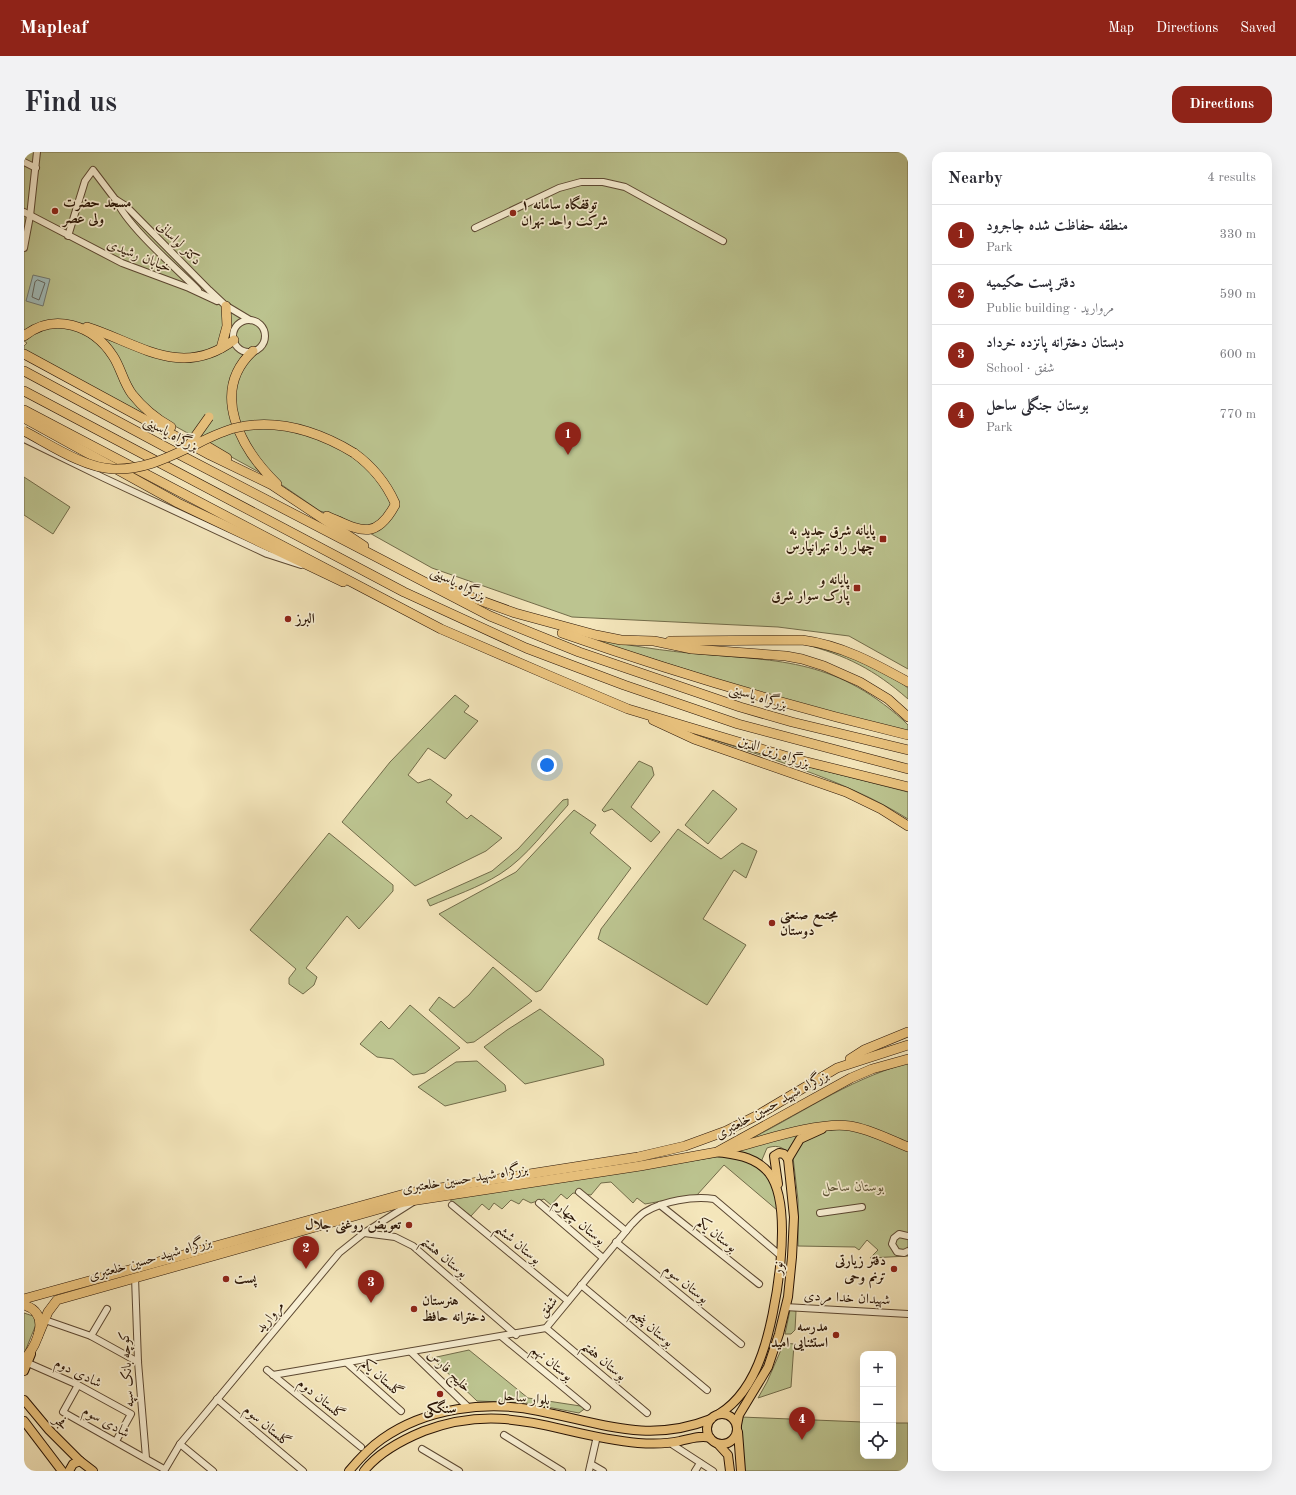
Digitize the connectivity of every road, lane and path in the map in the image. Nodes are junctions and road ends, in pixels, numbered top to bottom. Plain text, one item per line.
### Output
1 (37, 152) edge
2 (24, 162) edge
3 (36, 168) junction
4 (115, 199) junction
5 (24, 212) edge
6 (30, 216) junction
7 (475, 228) dead end
8 (68, 236) junction
9 (723, 241) dead end
10 (24, 248) edge
11 (201, 293) junction
12 (226, 306) junction
13 (250, 320) junction
14 (75, 324) junction
15 (24, 336) edge
16 (234, 340) junction
17 (221, 348) junction
18 (253, 351) junction
19 (24, 354) edge
20 (24, 371) edge
21 (24, 391) edge
22 (24, 410) edge
23 (209, 417) dead end
24 (24, 418) edge
25 (24, 431) edge
26 (24, 439) edge
27 (186, 449) junction
28 (266, 481) junction
29 (286, 493) junction
30 (306, 507) junction
31 (316, 570) junction
32 (402, 571) junction
33 (414, 577) junction
34 (377, 596) junction
35 (515, 613) junction
36 (654, 641) junction
37 (908, 682) edge
38 (628, 709) junction
39 (908, 717) edge
40 (908, 735) edge
41 (908, 750) edge
42 (908, 769) edge
43 (908, 787) edge
44 (908, 826) edge
45 (908, 1032) edge
46 (908, 1044) edge
47 (908, 1059) edge
48 (837, 1068) junction
49 (829, 1126) junction
50 (908, 1148) edge
51 (717, 1152) junction
52 (788, 1159) junction
53 (579, 1192) dead end
54 (780, 1199) junction
55 (415, 1201) junction
56 (539, 1203) dead end
57 (452, 1205) dead end
58 (660, 1205) junction
59 (862, 1207) dead end
60 (820, 1213) dead end
61 (626, 1230) junction
62 (364, 1233) junction
63 (908, 1236) edge
64 (616, 1242) junction
65 (908, 1251) edge
66 (781, 1256) junction
67 (792, 1257) junction
68 (603, 1258) junction
69 (135, 1277) junction
70 (758, 1284) dead end
71 (581, 1285) junction
72 (24, 1299) edge
73 (568, 1301) junction
74 (24, 1305) edge
75 (785, 1307) junction
76 (106, 1309) dead end
77 (908, 1314) edge
78 (45, 1320) junction
79 (546, 1328) junction
80 (516, 1335) junction
81 (38, 1336) junction
82 (91, 1336) junction
83 (502, 1337) junction
84 (741, 1344) dead end
85 (412, 1352) junction
86 (26, 1361) edge
87 (138, 1362) junction
88 (347, 1362) junction
89 (267, 1370) dead end
90 (24, 1372) edge
91 (273, 1375) junction
92 (78, 1385) junction
93 (707, 1390) dead end
94 (217, 1399) junction
95 (24, 1400) edge
96 (587, 1407) dead end
97 (469, 1408) junction
98 (401, 1411) dead end
99 (647, 1413) dead end
100 (719, 1414) junction
101 (481, 1418) junction
102 (711, 1420) junction
103 (24, 1421) edge
104 (737, 1427) junction
105 (504, 1435) dead end
106 (597, 1436) junction
107 (710, 1438) junction
108 (116, 1442) junction
109 (180, 1444) junction
110 (718, 1444) junction
111 (673, 1445) dead end
112 (361, 1447) dead end
113 (422, 1449) dead end
114 (146, 1458) junction
115 (80, 1461) junction
116 (700, 1463) junction
117 (591, 1464) junction
118 (93, 1470) edge
119 (164, 1470) edge
120 (62, 1471) edge
121 (69, 1471) edge
122 (213, 1471) edge
123 (303, 1471) edge
124 (349, 1471) edge
125 (364, 1471) edge
126 (458, 1471) edge
127 (562, 1471) edge
128 (589, 1471) edge
129 (603, 1471) edge
130 (695, 1471) edge
131 (713, 1471) edge
132 (730, 1471) edge
133 (741, 1471) edge

1 - 3 street
2 - 3 street
3 - 6 street
4 - 8 street, دکتر لواسانی
4 - 11 street, دکتر لواسانی
4 - 12 street, دکتر لواسانی
5 - 6 street, خیابان رشیدی
6 - 8 street, خیابان رشیدی
6 - 10 street
7 - 9 street
8 - 11 street, خیابان رشیدی
11 - 12 street, خیابان رشیدی
12 - 13 street
12 - 17 highway
13 - 16 street
13 - 18 street
14 - 15 highway
14 - 17 highway
14 - 28 highway
16 - 17 highway
16 - 18 street
18 - 29 highway
19 - 28 highway
20 - 32 highway, بزرگراه یاسینی
21 - 42 highway
22 - 34 highway
23 - 27 highway, bridge
24 - 31 highway
25 - 27 highway, bridge
26 - 31 street
27 - 30 highway, bridge
28 - 29 highway
29 - 30 highway
30 - 32 highway
31 - 34 highway
32 - 33 highway, بزرگراه یاسینی
33 - 35 highway
33 - 41 highway, بزرگراه یاسینی
34 - 38 highway
35 - 36 highway
35 - 40 highway
36 - 37 highway
36 - 39 highway
38 - 43 highway
38 - 44 highway, بزرگراه زین الدین
45 - 48 highway
46 - 48 highway, بزرگراه شهید حسین خلعتبری
47 - 51 highway, بزرگراه شهید حسین خلعتبری
48 - 72 highway, بزرگراه شهید حسین خلعتبری
49 - 50 highway
49 - 51 highway
49 - 52 main road
51 - 54 main road, نور
51 - 55 highway, بزرگراه شهید حسین خلعتبری
52 - 54 main road
52 - 67 main road, نور
53 - 61 street
54 - 66 main road, نور
55 - 62 street, مروارید
55 - 69 highway, بزرگراه شهید حسین خلعتبری
56 - 68 street, بوستان چهارم
57 - 73 street, بوستان ششم
58 - 61 street, شفق
58 - 66 street, شفق
58 - 70 street, بوستان یکم
59 - 60 street
61 - 64 street, شفق
62 - 80 street, بوستان هشتم
62 - 94 street, مروارید
63 - 65 street
64 - 68 street, شفق
64 - 84 street, بوستان سوم
66 - 67 main road
66 - 100 main road, نور
67 - 75 main road, نور
68 - 71 street, شفق
69 - 78 highway, بزرگراه شهید حسین خلعتبری
69 - 87 street, کوچه بانک سپه
71 - 73 street, شفق
71 - 93 street, بوستان پنجم
73 - 79 street, شفق
74 - 81 highway
75 - 77 street, شهیدان خدا مردی
75 - 104 main road, نور
76 - 82 street
78 - 81 highway, بزرگراه شهید حسین خلعتبری
78 - 82 street
79 - 80 street, شفق
79 - 99 street, بوستان هفتم
80 - 83 street, شفق
81 - 86 highway
82 - 87 street
83 - 85 street, شفق
83 - 96 street, بوستان نهم
85 - 88 street, شفق
85 - 97 street, خلیج فارس
86 - 90 main road
86 - 92 street, شادی دوم
87 - 114 street, کوچه بانک سپه
88 - 91 street, شفق
88 - 98 street, گلستان یکم
89 - 91 street, گلستان دوم
91 - 112 street, گلستان دوم
92 - 108 street, شادی سوم
92 - 108 street, شادی دوم
94 - 109 street, مروارید
94 - 123 street, گلستان سوم
95 - 115 main road, فجر
97 - 101 main road
97 - 102 main road, بلوار ساحل
97 - 124 main road, بلوار ساحل
100 - 102 main road
100 - 104 main road
101 - 106 main road, بلوار ساحل
101 - 125 main road, بلوار ساحل
102 - 107 main road
103 - 120 main road, فجر
104 - 110 main road
104 - 133 main road
105 - 127 street
106 - 107 main road, بلوار ساحل
106 - 117 street
107 - 110 main road
108 - 114 street, شادی سوم
109 - 119 street, مروارید
109 - 122 street
110 - 132 main road
111 - 116 street
113 - 126 street
114 - 119 street, شادی سوم
115 - 118 main road, فجر
115 - 121 main road
116 - 130 street
116 - 131 street
117 - 128 street
117 - 129 street

